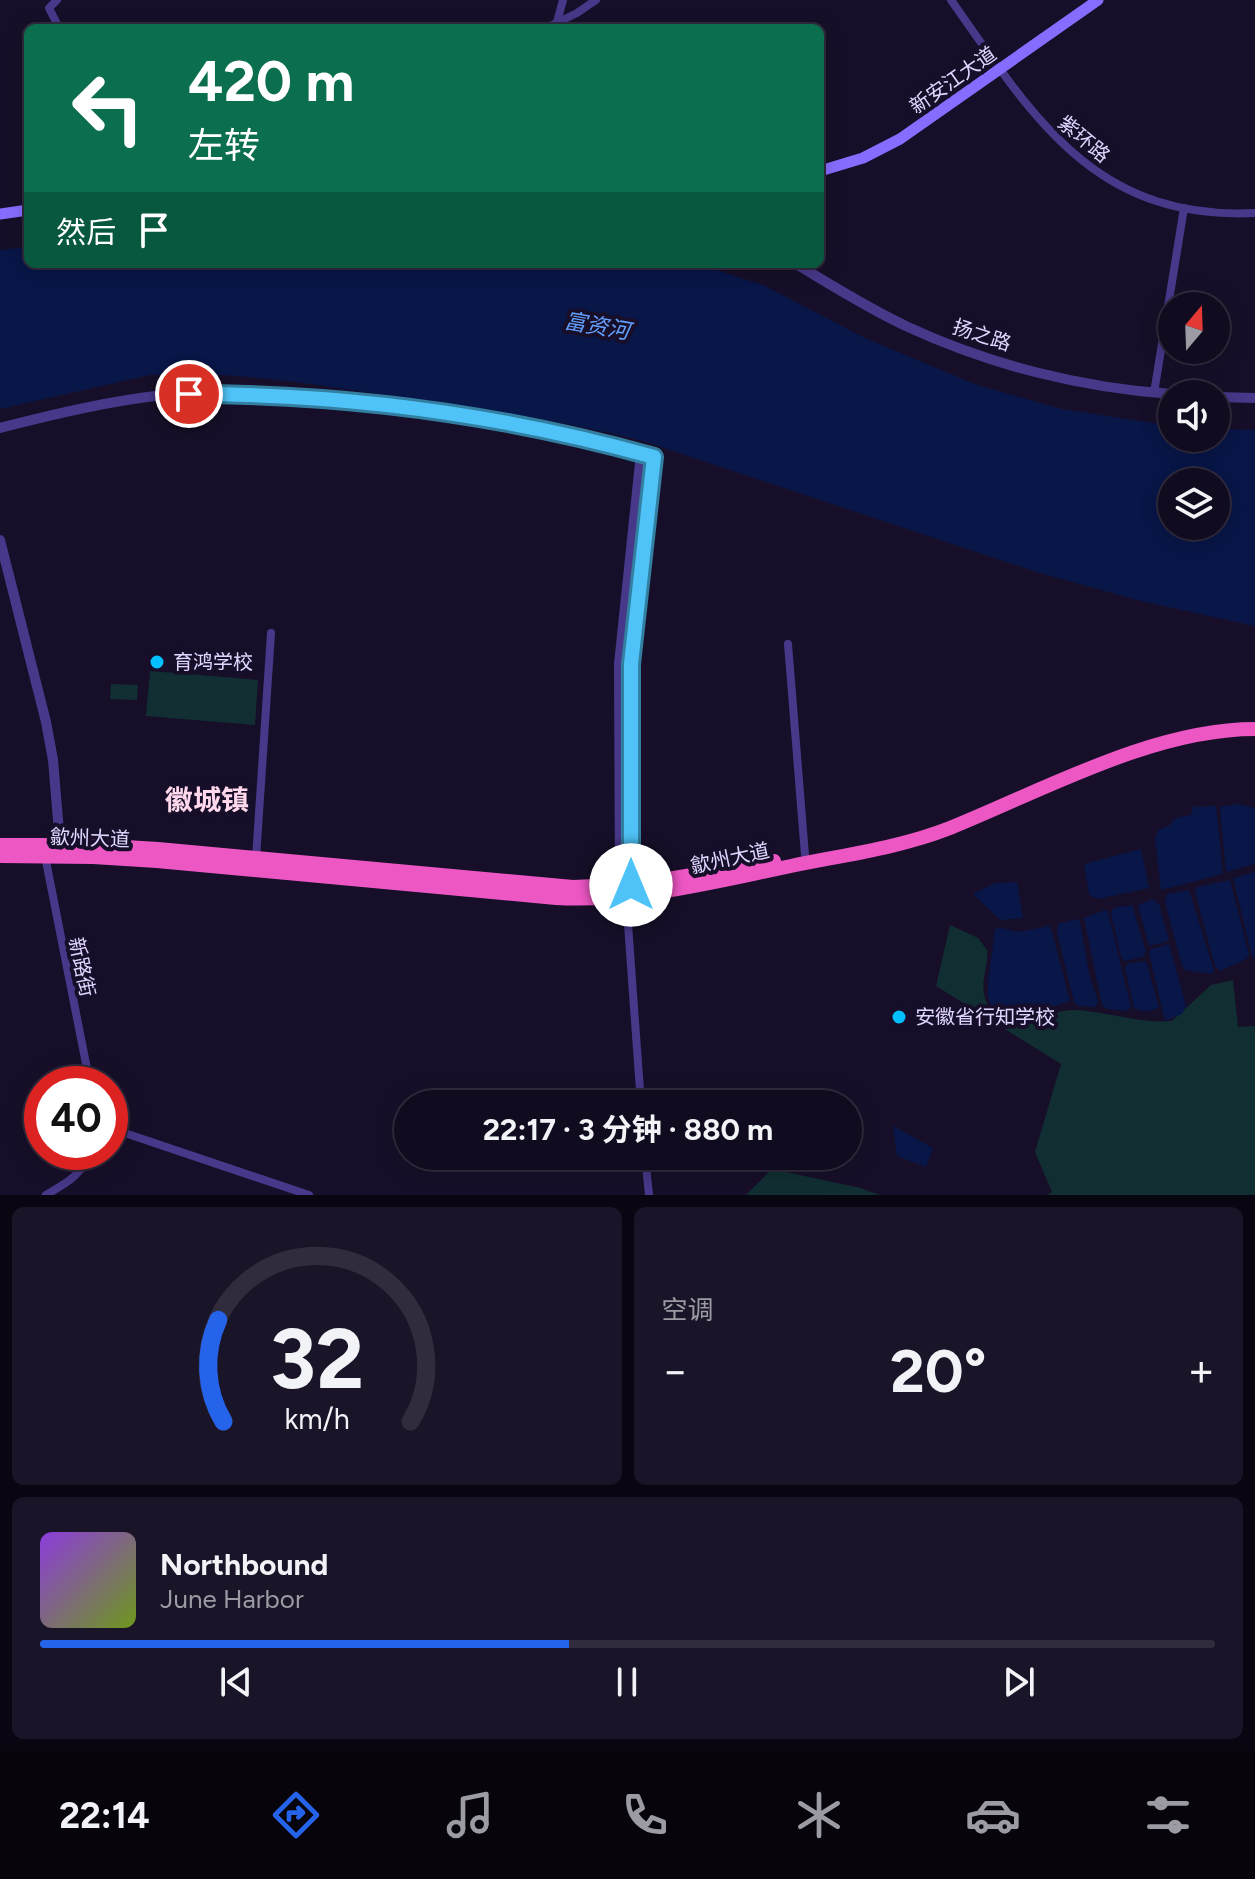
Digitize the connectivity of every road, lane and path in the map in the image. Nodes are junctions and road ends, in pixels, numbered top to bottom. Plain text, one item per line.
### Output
1 (57, 0) edge
2 (563, 0) edge
3 (596, 0) edge
4 (951, 0) edge
5 (1085, 0) edge
6 (1098, 0) edge
7 (557, 22) junction
8 (57, 24) edge
9 (553, 24) edge
10 (998, 66) junction
11 (824, 162) edge
12 (824, 170) edge
13 (24, 203) edge
14 (0, 207) edge
15 (1184, 208) junction
16 (24, 211) edge
17 (1255, 213) edge
18 (0, 214) edge
19 (803, 268) edge
20 (1154, 393) junction
21 (1158, 393) edge
22 (1230, 397) edge
23 (1255, 398) edge
24 (0, 428) edge
25 (641, 453) junction
26 (0, 540) edge
27 (271, 633) dead end
28 (788, 644) dead end
29 (1255, 721) edge
30 (1255, 729) edge
31 (60, 844) junction
32 (0, 845) edge
33 (805, 855) junction
34 (0, 856) edge
35 (45, 856) junction
36 (256, 858) junction
37 (626, 892) junction
38 (86, 1066) edge
39 (640, 1090) edge
40 (128, 1134) edge
41 (80, 1170) edge
42 (646, 1170) edge
43 (56, 1192) edge
44 (292, 1192) edge
45 (46, 1195) edge
46 (309, 1195) edge
47 (649, 1195) edge

1 - 8 street
2 - 7 street
3 - 7 street
4 - 10 street, 紫环路
5 - 10 main road, 新安江大道
6 - 10 main road, 新安江大道
7 - 9 street
10 - 11 main road, 新安江大道
10 - 12 main road, 新安江大道
10 - 15 street, 紫环路
13 - 14 main road
15 - 17 street, 紫环路
15 - 20 street
16 - 18 main road
19 - 20 street, 扬之路
20 - 21 street, 扬之路
22 - 23 street
24 - 25 street
25 - 37 street
25 - 37 street
26 - 31 street
27 - 36 street
28 - 33 street
29 - 33 highway, 歙州大道
30 - 37 highway, 歙州大道
31 - 32 highway, 歙州大道
31 - 36 highway, 歙州大道
33 - 37 highway, 歙州大道
34 - 35 highway, 歙州大道
35 - 37 highway, 歙州大道
35 - 38 street, 新路街
36 - 37 highway, 歙州大道
37 - 39 street
40 - 44 street
41 - 43 street
42 - 47 street
43 - 45 street
44 - 46 street

